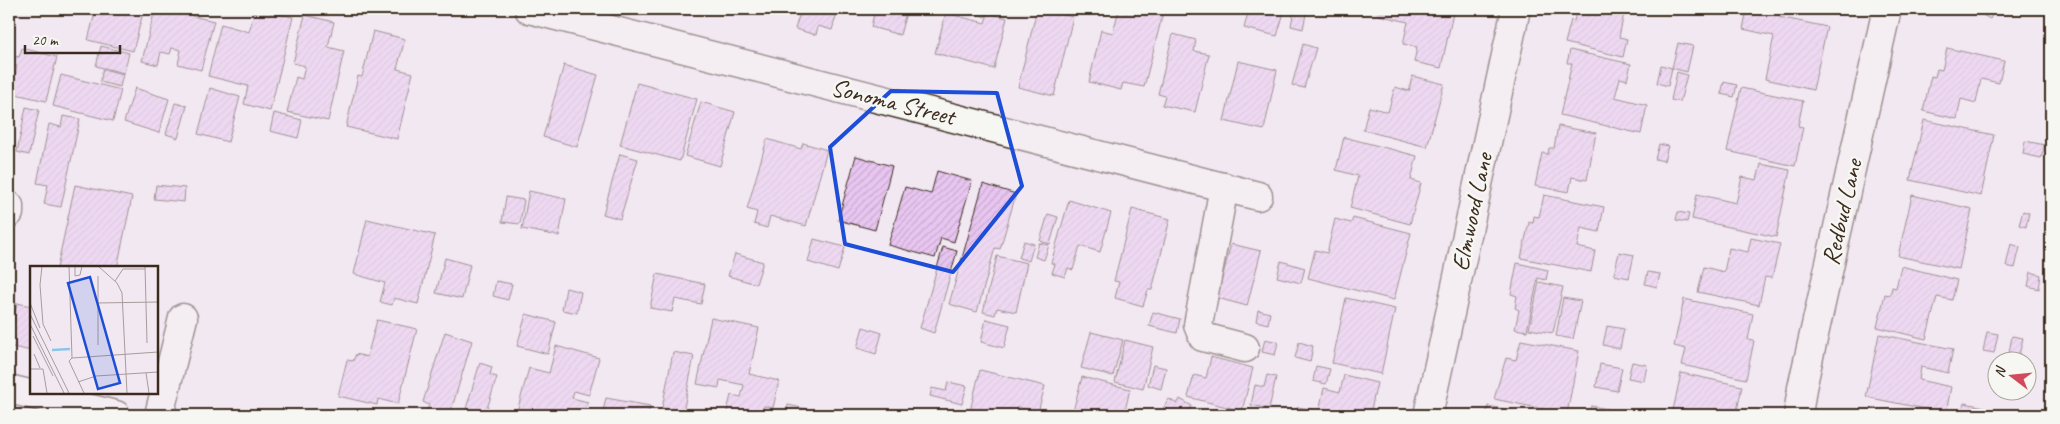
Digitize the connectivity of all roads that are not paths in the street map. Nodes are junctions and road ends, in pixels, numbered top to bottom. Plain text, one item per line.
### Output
1 (529, 9) edge
2 (1516, 9) edge
3 (1887, 9) edge
4 (1224, 187) junction
5 (1258, 196) dead end
6 (9, 206) edge
7 (9, 213) edge
8 (183, 318) dead end
9 (1245, 348) dead end
10 (9, 389) edge
11 (116, 415) edge
12 (160, 415) edge
13 (1428, 415) edge
14 (1798, 415) edge

1 - 4 street, Sonoma Street
2 - 13 street, Elmwood Lane
3 - 14 street, Redbud Lane
4 - 5 street, Sonoma Street
4 - 9 street
6 - 7 street
8 - 12 street
10 - 11 street

